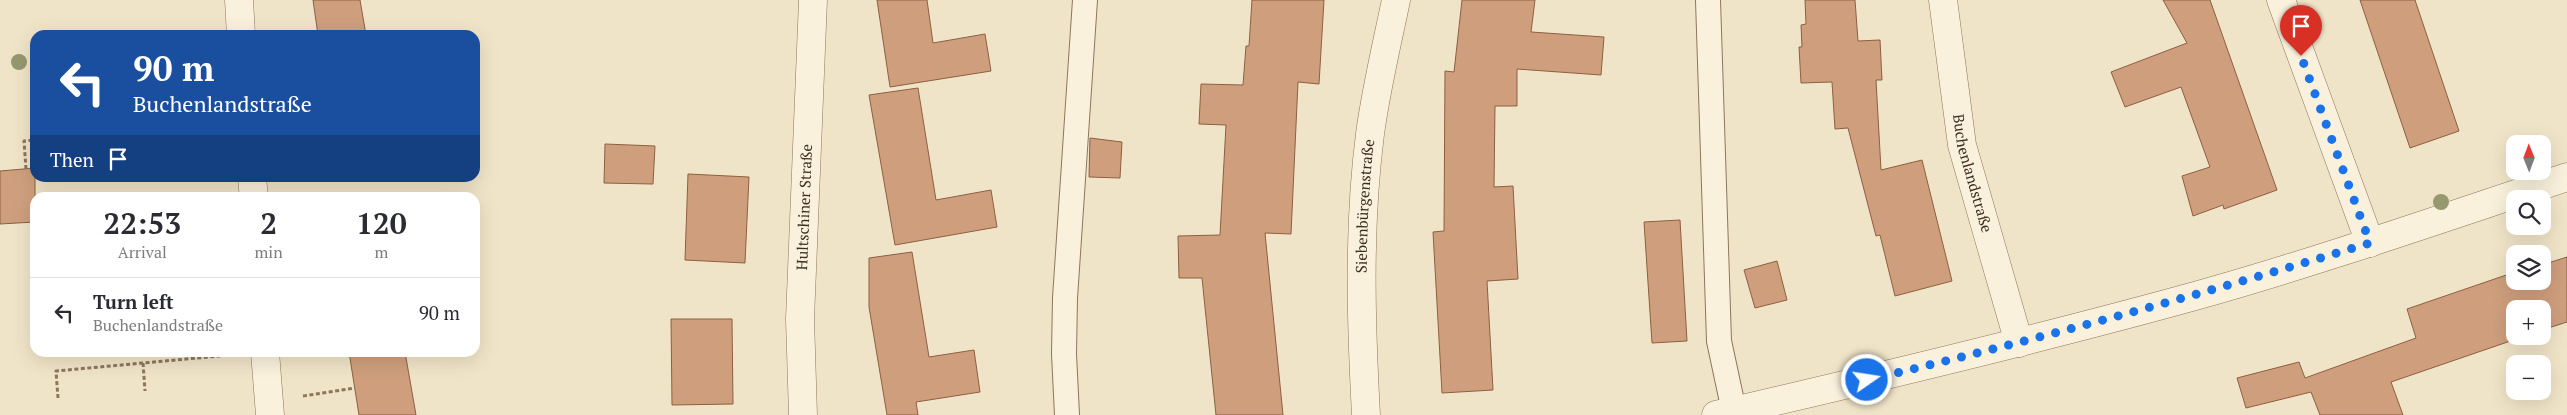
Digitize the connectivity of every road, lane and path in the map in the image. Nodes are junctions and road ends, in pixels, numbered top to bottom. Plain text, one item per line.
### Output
1 (239, 0) edge
2 (813, 0) edge
3 (1085, 0) edge
4 (1396, 0) edge
5 (1708, 0) edge
6 (1943, 0) edge
7 (2281, 0) edge
8 (242, 30) edge
9 (30, 140) edge
10 (26, 169) dead end
11 (2567, 177) edge
12 (2370, 243) junction
13 (2019, 343) junction
14 (209, 357) edge
15 (265, 357) edge
16 (143, 363) junction
17 (355, 388) dead end
18 (146, 391) dead end
19 (302, 397) dead end
20 (58, 398) dead end
21 (1725, 413) edge
22 (270, 415) edge
23 (803, 415) edge
24 (1068, 415) edge
25 (1366, 415) edge

1 - 8 street
2 - 23 street, Hultschiner Straße
3 - 24 lane
4 - 25 street, Siebenbürgenstraße
5 - 21 lane
6 - 13 street, Buchenlandstraße
7 - 12 street
9 - 10 path
11 - 12 street
12 - 13 street
13 - 21 street
14 - 16 path
15 - 22 street
16 - 18 path
16 - 20 path
17 - 19 path

